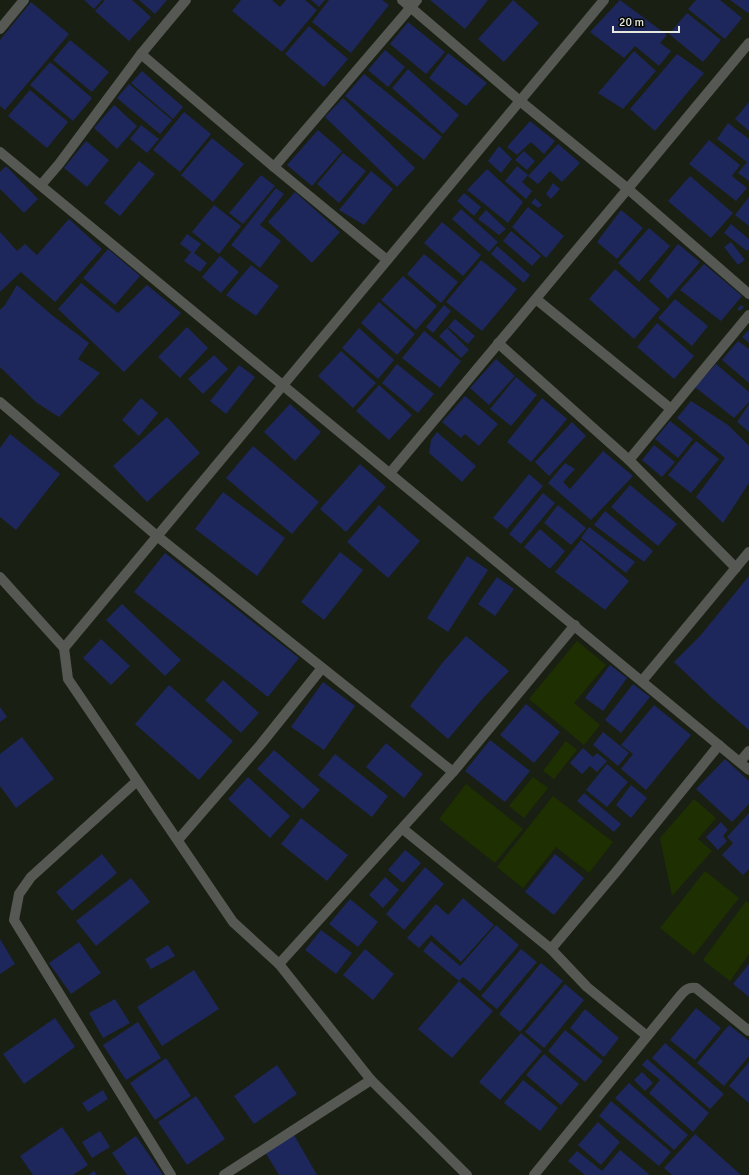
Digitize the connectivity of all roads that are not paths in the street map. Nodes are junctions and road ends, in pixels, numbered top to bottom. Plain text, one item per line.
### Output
1 (24, 0) edge
2 (186, 0) edge
3 (402, 0) edge
4 (604, 0) edge
5 (414, 4) edge
6 (0, 29) edge
7 (749, 43) edge
8 (141, 54) junction
9 (520, 101) junction
10 (0, 153) edge
11 (274, 167) junction
12 (41, 185) junction
13 (628, 189) junction
14 (387, 260) junction
15 (749, 294) edge
16 (536, 299) junction
17 (749, 315) edge
18 (498, 343) junction
19 (283, 385) junction
20 (2, 407) edge
21 (671, 410) junction
22 (629, 460) junction
23 (390, 473) junction
24 (157, 536) junction
25 (749, 552) edge
26 (736, 568) junction
27 (0, 577) edge
28 (575, 626) junction
29 (64, 648) junction
30 (322, 668) junction
31 (642, 681) junction
32 (719, 745) junction
33 (749, 751) edge
34 (740, 762) junction
35 (749, 770) edge
36 (453, 772) junction
37 (138, 781) junction
38 (403, 829) junction
39 (178, 840) junction
40 (551, 949) junction
41 (279, 964) junction
42 (749, 1031) edge
43 (647, 1036) junction
44 (371, 1080) junction
45 (171, 1175) edge
46 (224, 1175) edge
47 (467, 1175) edge
48 (534, 1175) edge

1 - 6 street
2 - 8 street
3 - 5 street
4 - 9 street
5 - 9 street
5 - 11 street
7 - 13 street
8 - 11 street
8 - 12 street
9 - 13 street
9 - 14 street
10 - 12 street
11 - 14 street
12 - 19 street
13 - 15 street
13 - 16 street
14 - 19 street
16 - 18 street
16 - 21 street
17 - 21 street
18 - 22 street
18 - 23 street
19 - 23 street
19 - 24 street
20 - 24 street
21 - 22 street
22 - 26 street
23 - 28 street
24 - 29 street
24 - 30 street
25 - 26 street
26 - 31 street
27 - 29 street
28 - 31 street
28 - 36 street
29 - 37 street
30 - 36 street
30 - 39 street
31 - 32 street
32 - 34 street
32 - 40 street
33 - 34 street
34 - 35 street
36 - 38 street
37 - 39 street
37 - 45 street
38 - 40 street
38 - 41 street
39 - 41 street
40 - 43 street
41 - 44 street
42 - 43 street
43 - 48 street
44 - 46 street
44 - 47 street

